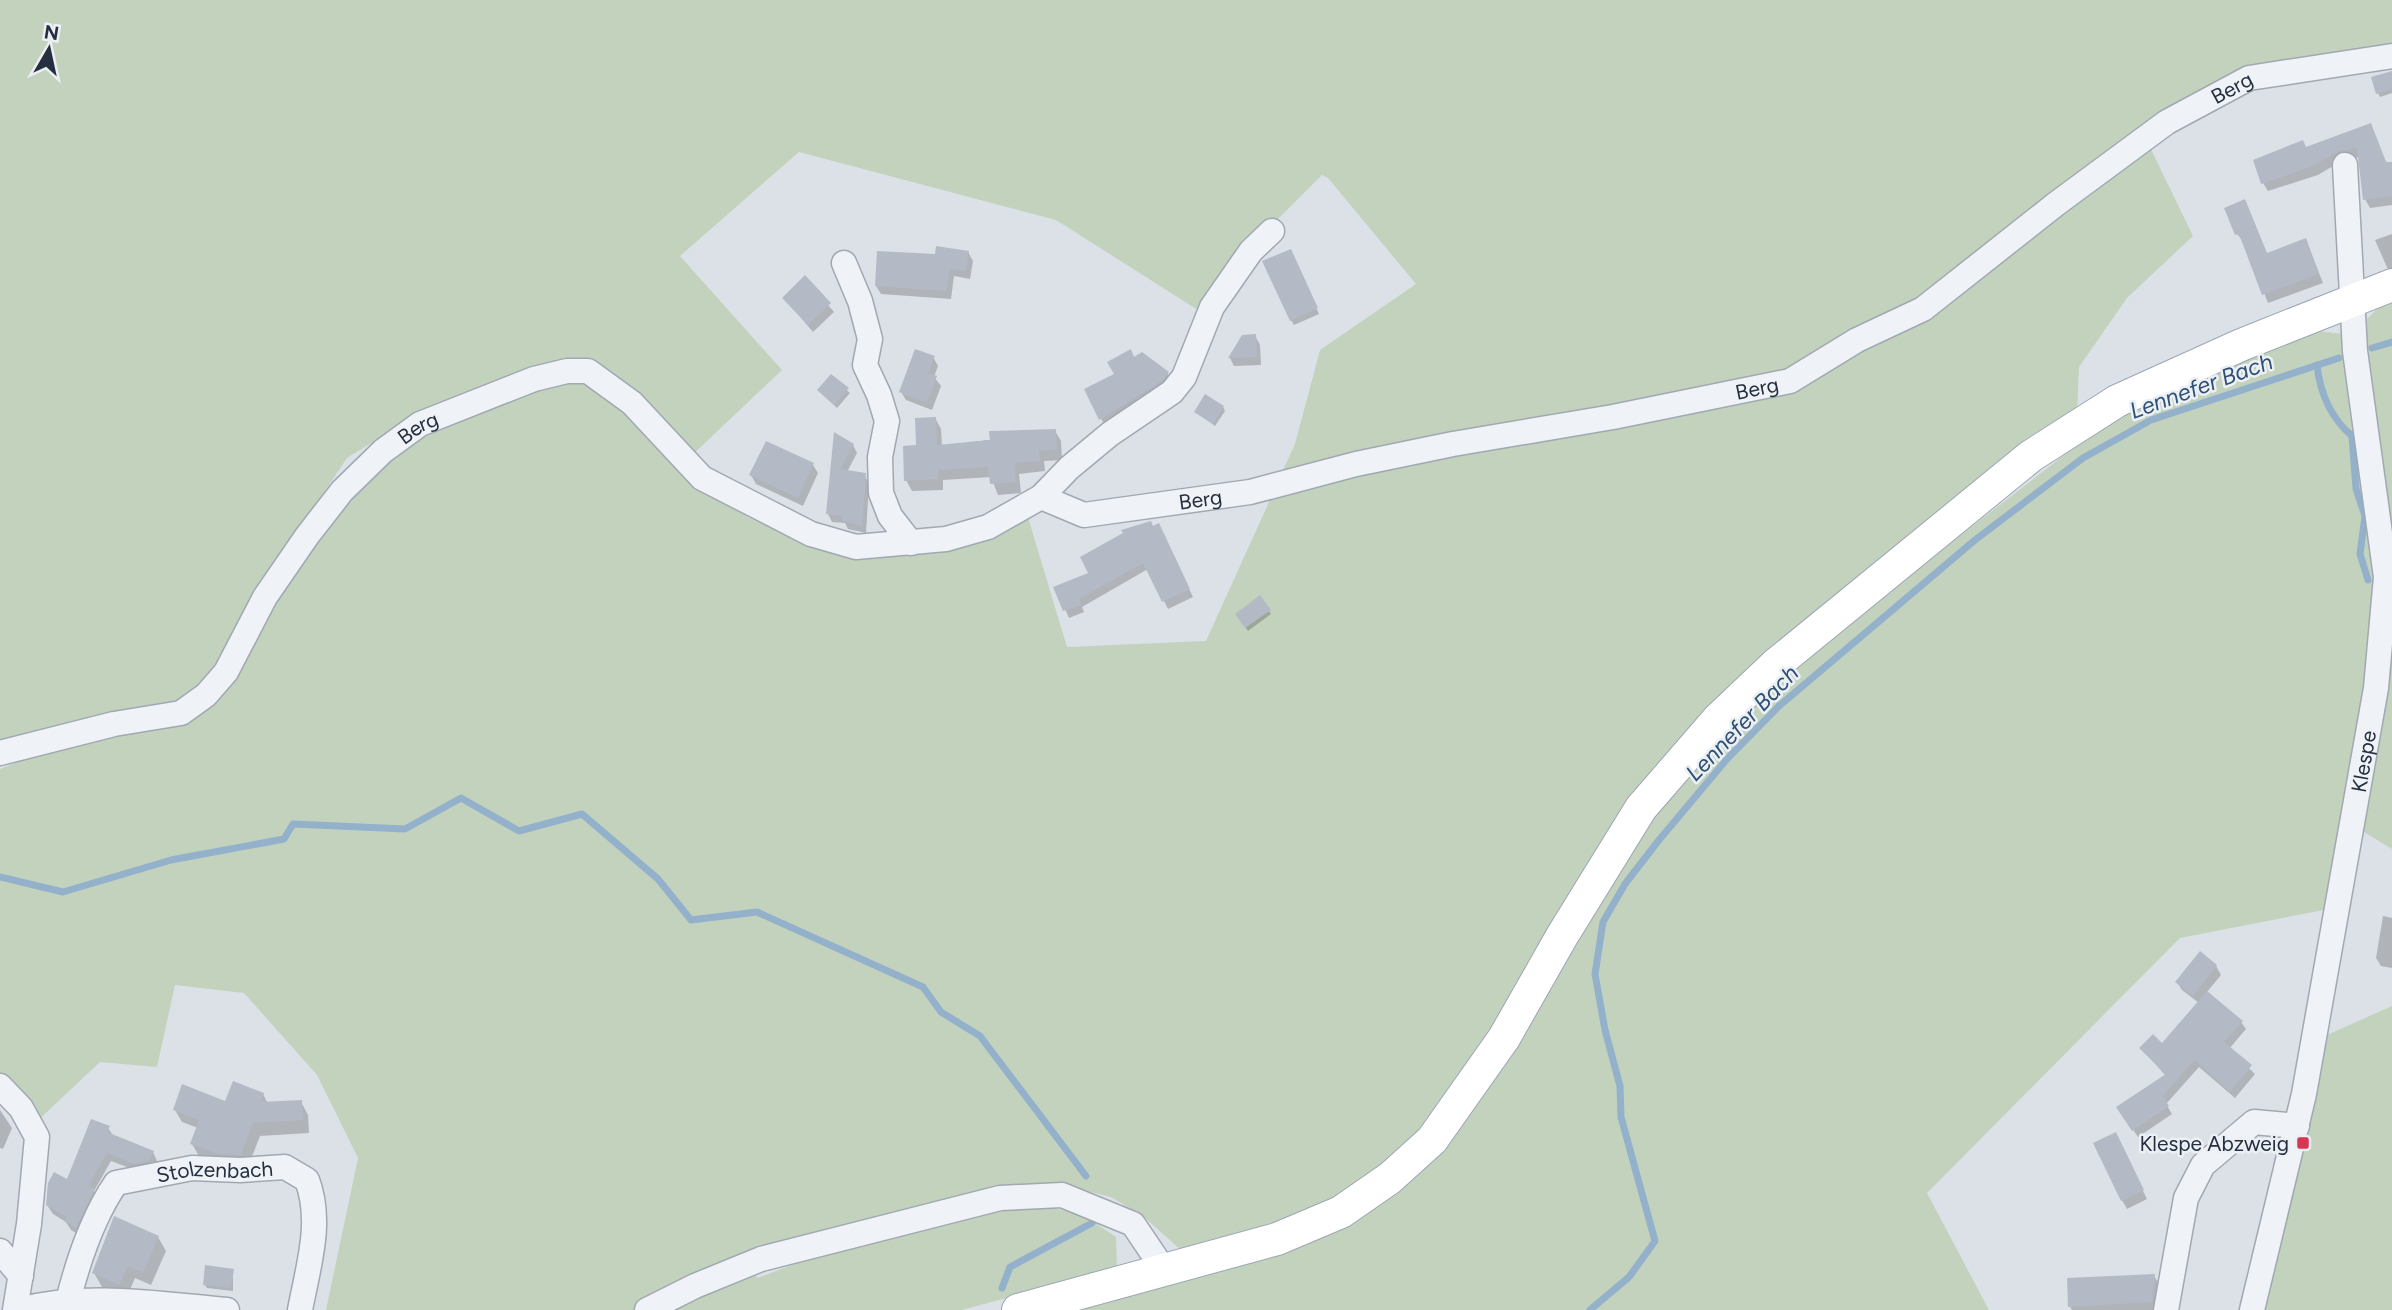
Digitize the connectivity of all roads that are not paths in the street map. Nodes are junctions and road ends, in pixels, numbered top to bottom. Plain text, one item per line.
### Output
1 (2392, 56) edge
2 (2345, 165) dead end
3 (1272, 231) dead end
4 (844, 263) dead end
5 (2392, 285) edge
6 (2352, 300) junction
7 (1041, 497) junction
8 (911, 543) junction
9 (0, 752) edge
10 (0, 1086) edge
11 (2297, 1126) junction
12 (0, 1251) edge
13 (1164, 1270) junction
14 (21, 1276) junction
15 (68, 1301) junction
16 (17, 1310) edge
17 (227, 1310) edge
18 (300, 1310) edge
19 (647, 1310) edge
20 (1018, 1310) edge
21 (2166, 1310) edge
22 (2252, 1310) edge

1 - 7 street, Berg
2 - 6 street, Klespe
3 - 7 street, Berg
4 - 8 street
5 - 6 main road
6 - 11 street, Klespe
6 - 13 main road
7 - 8 street, Berg
8 - 9 street, Berg
10 - 14 street
11 - 21 street
11 - 22 street, Klespe
12 - 14 street
13 - 19 street
13 - 20 main road
14 - 16 street
15 - 16 street
15 - 17 street
15 - 18 street, Stolzenbach

